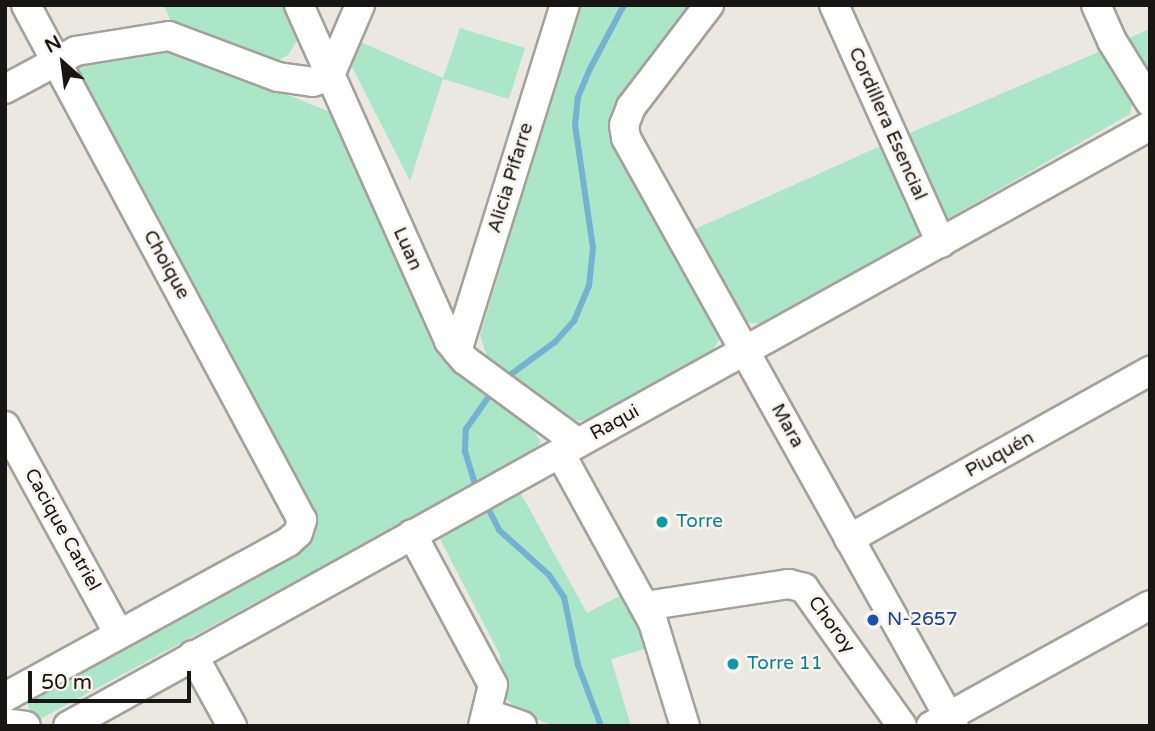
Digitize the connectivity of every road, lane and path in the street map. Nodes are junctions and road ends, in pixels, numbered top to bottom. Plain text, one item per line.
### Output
1 (26, 5) edge
2 (299, 5) edge
3 (360, 5) edge
4 (565, 5) edge
5 (709, 5) edge
6 (834, 5) edge
7 (1096, 5) edge
8 (55, 62) junction
9 (330, 75) junction
10 (5, 89) edge
11 (1150, 102) edge
12 (1150, 126) edge
13 (941, 243) junction
14 (457, 351) junction
15 (745, 351) junction
16 (1150, 371) edge
17 (5, 426) edge
18 (569, 448) junction
19 (412, 534) junction
20 (849, 539) junction
21 (1150, 605) edge
22 (645, 606) junction
23 (118, 634) junction
24 (193, 655) junction
25 (5, 697) edge
26 (485, 720) edge
27 (5, 723) edge
28 (67, 723) edge
29 (944, 723) edge
30 (26, 726) edge
31 (232, 726) edge
32 (522, 726) edge
33 (685, 726) edge
34 (902, 726) edge

1 - 8 street, Choique
2 - 9 street, Luan
3 - 9 street
4 - 14 street, Alicia Pifarre
5 - 15 street, Mara
6 - 13 street, Cordillera Esencial
7 - 11 street
8 - 9 street
8 - 10 street
8 - 23 street, Choique
9 - 14 street, Luan
12 - 13 street, Raqui
13 - 15 street, Raqui
14 - 18 street, Luan
15 - 18 street, Raqui
15 - 20 street, Mara
16 - 20 street, Piuquén
17 - 23 street, Cacique Catriel
18 - 19 street, Raqui
18 - 22 street, Luan
19 - 24 street, Raqui
19 - 26 street
20 - 29 street, Mara
21 - 29 street
22 - 33 street, Luan
22 - 34 street, Choroy
23 - 25 street
24 - 28 street, Raqui
24 - 31 street
26 - 32 street
27 - 30 street

